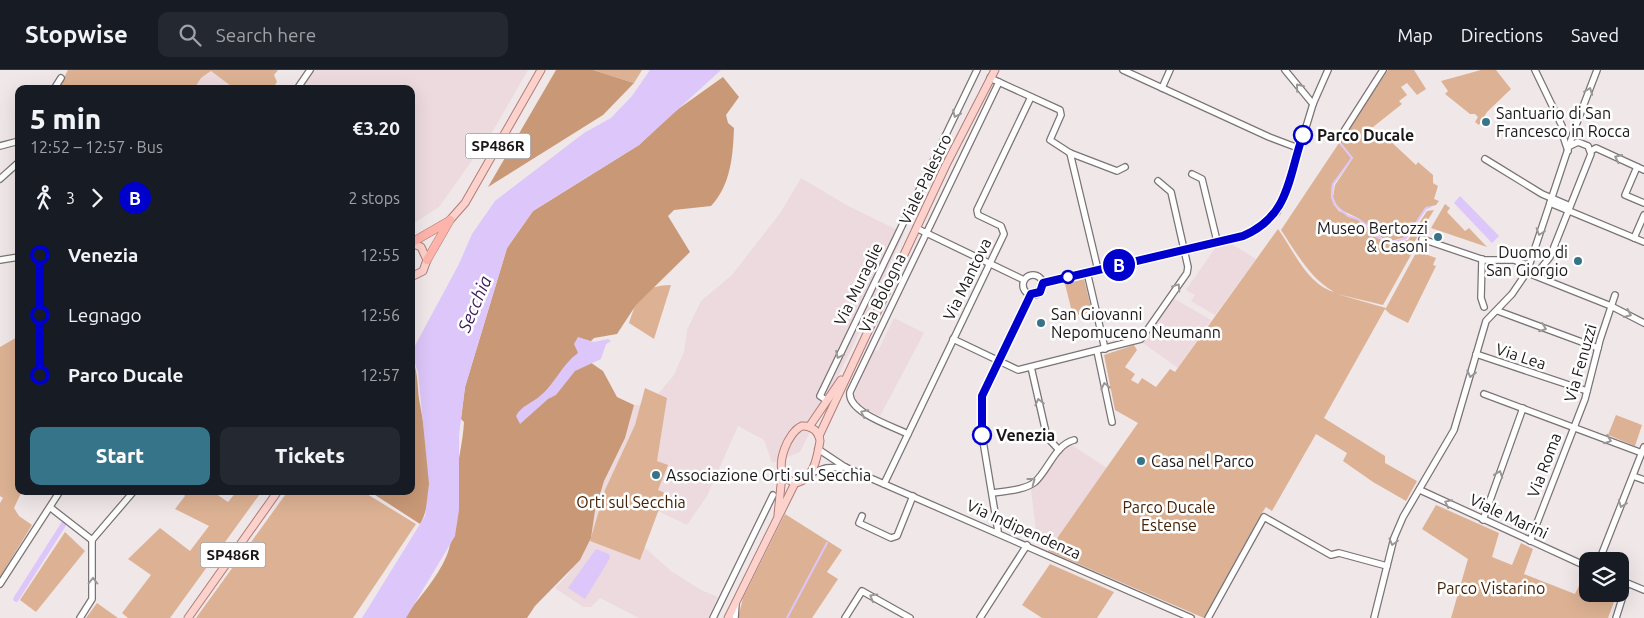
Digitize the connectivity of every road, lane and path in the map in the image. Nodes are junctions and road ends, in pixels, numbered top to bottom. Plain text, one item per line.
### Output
1 (310, 70) edge
2 (541, 70) edge
3 (976, 70) edge
4 (995, 70) edge
5 (1123, 70) edge
6 (1170, 70) edge
7 (1285, 70) edge
8 (1328, 70) edge
9 (1383, 70) edge
10 (1535, 70) edge
11 (1598, 70) edge
12 (61, 78) dead end
13 (990, 78) junction
14 (998, 82) junction
15 (57, 85) edge
16 (300, 85) edge
17 (1162, 88) junction
18 (1031, 97) junction
19 (1313, 104) junction
20 (1562, 126) junction
21 (1574, 130) junction
22 (1340, 139) dead end
23 (15, 142) edge
24 (0, 146) edge
25 (1570, 146) junction
26 (1298, 148) junction
27 (1591, 151) junction
28 (1070, 152) junction
29 (1568, 153) junction
30 (1484, 159) dead end
31 (15, 166) edge
32 (1125, 167) dead end
33 (1637, 167) junction
34 (1644, 170) edge
35 (1192, 174) dead end
36 (0, 179) edge
37 (1158, 181) dead end
38 (1551, 200) junction
39 (1644, 203) edge
40 (1569, 208) junction
41 (1644, 215) edge
42 (450, 220) junction
43 (916, 228) junction
44 (926, 233) junction
45 (1634, 238) junction
46 (1422, 239) dead end
47 (415, 241) edge
48 (1218, 241) junction
49 (1644, 242) edge
50 (415, 245) edge
51 (1184, 249) junction
52 (15, 258) edge
53 (0, 260) edge
54 (427, 260) junction
55 (1483, 260) junction
56 (1525, 263) junction
57 (989, 264) junction
58 (1098, 270) junction
59 (1087, 272) junction
60 (1527, 272) junction
61 (415, 276) edge
62 (1534, 276) junction
63 (1024, 280) junction
64 (1043, 283) junction
65 (1031, 294) junction
66 (1615, 295) dead end
67 (882, 300) junction
68 (1611, 306) junction
69 (1498, 311) junction
70 (1486, 321) junction
71 (1644, 323) edge
72 (953, 339) junction
73 (1598, 348) junction
74 (1105, 349) junction
75 (1097, 351) junction
76 (1476, 354) junction
77 (998, 361) junction
78 (1031, 367) junction
79 (1587, 392) junction
80 (1484, 394) dead end
81 (826, 400) junction
82 (1523, 408) junction
83 (1112, 422) dead end
84 (809, 426) junction
85 (1574, 427) junction
86 (908, 434) junction
87 (819, 436) junction
88 (1074, 440) dead end
89 (818, 449) junction
90 (1060, 450) junction
91 (1643, 450) edge
92 (845, 467) junction
93 (811, 473) junction
94 (782, 475) junction
95 (1633, 476) junction
96 (1644, 480) edge
97 (795, 483) junction
98 (884, 484) junction
99 (1420, 490) junction
100 (993, 493) junction
101 (58, 495) edge
102 (131, 495) edge
103 (275, 495) edge
104 (773, 495) dead end
105 (913, 496) junction
106 (51, 508) junction
107 (778, 515) junction
108 (862, 516) dead end
109 (1483, 520) junction
110 (998, 532) junction
111 (92, 540) junction
112 (1530, 541) junction
113 (1027, 545) junction
114 (1603, 552) edge
115 (1579, 563) edge
116 (1387, 566) junction
117 (0, 584) edge
118 (1629, 584) edge
119 (1644, 590) edge
120 (736, 602) junction
121 (1621, 602) edge
122 (80, 618) edge
123 (188, 618) edge
124 (713, 618) edge
125 (728, 618) edge
126 (736, 618) edge
127 (846, 618) edge
128 (910, 618) edge
129 (980, 618) edge
130 (1192, 618) edge
131 (1208, 618) edge
132 (1374, 618) edge
133 (1616, 618) edge

1 - 16 street
2 - 42 main road, SP486R
3 -> 81 street, Via Muraglie
4 - 13 main road, Viale Palestro
5 - 17 street
6 - 17 street
19 -> 7 street
8 - 19 street
9 - 22 street
10 - 20 street
21 -> 11 street
12 - 15 street
13 - 14 street
13 - 43 main road, Viale Palestro
14 - 18 street
14 - 44 street, Via Bologna
17 - 26 street
18 - 28 street
18 - 57 street, Via Mantova
19 - 26 street
20 - 21 street
20 - 29 street
21 - 25 street
23 - 24 street
25 - 27 street
25 - 29 street
26 - 48 street
33 -> 27 street
27 - 40 street
28 - 32 street
28 - 58 street
29 - 38 street
30 - 38 street
31 - 36 street
33 - 34 street
33 - 39 street
35 - 48 street
37 - 51 street
38 - 40 street
38 -> 56 street
40 - 45 street
40 - 62 street
41 - 45 street
42 - 47 highway, SP486R
42 - 54 highway, SP486R
43 - 44 street
43 - 67 main road, Viale Palestro
44 - 57 street
86 -> 44 street, Via Bologna
45 - 49 street
46 - 55 street
48 - 51 street
50 - 54 main road, SP486R
51 - 58 street
74 -> 51 street
52 - 53 street
54 - 61 main road, SP486R
55 - 56 street
55 - 70 street
56 - 60 street
57 - 63 street
57 - 72 street, Via Mantova
58 - 59 street
59 - 64 street
59 - 74 street
60 - 62 street
60 - 69 street
62 - 68 street
63 - 64 street
63 - 65 street
64 - 65 street
65 - 77 street
66 - 68 street, Via Fenuzzi
67 - 81 main road, Viale Palestro
67 - 87 main road, Viale Palestro
68 -> 71 street
68 - 73 street, Via Fenuzzi
69 - 70 street
69 -> 73 street
70 - 76 street
72 - 77 street
72 - 86 street, Via Mantova
73 - 79 street, Via Fenuzzi
74 - 75 street
75 - 78 street
83 -> 75 street
76 - 79 street, Via Lea
76 -> 99 street
77 - 78 street
77 - 100 street
90 -> 78 street
79 - 85 street, Via Fenuzzi
80 - 82 street
81 - 84 main road, Viale Palestro
82 - 85 street
109 -> 82 street
84 - 87 main road
84 - 94 main road
85 -> 91 street
85 - 112 street, Via Roma
86 - 98 street, Via Mantova
87 - 89 main road
88 - 90 street
89 - 92 street, Via Indipendenza
89 - 93 main road
100 -> 90 street
91 - 95 street
92 - 93 street
92 - 98 street, Via Indipendenza
93 - 97 main road
94 - 97 main road
94 - 107 main road
95 - 96 street
95 -> 114 street
97 - 107 main road
98 - 105 street, Via Indipendenza
109 -> 99 street, Viale Marini
99 -> 116 street
100 - 110 street
101 - 106 street
102 - 111 street
103 - 123 main road, SP486R
104 - 124 street
105 - 108 street
105 - 110 street, Via Indipendenza
106 - 111 street
106 - 117 street
107 - 120 main road
109 - 112 street, Viale Marini
110 - 113 street, Via Indipendenza
122 -> 111 street
112 - 115 street, Viale Marini
113 - 129 street
113 - 130 street, Via Indipendenza
116 - 131 street
116 - 132 street
118 - 119 street
120 - 125 main road
120 - 126 street
121 - 133 street
128 -> 127 street

